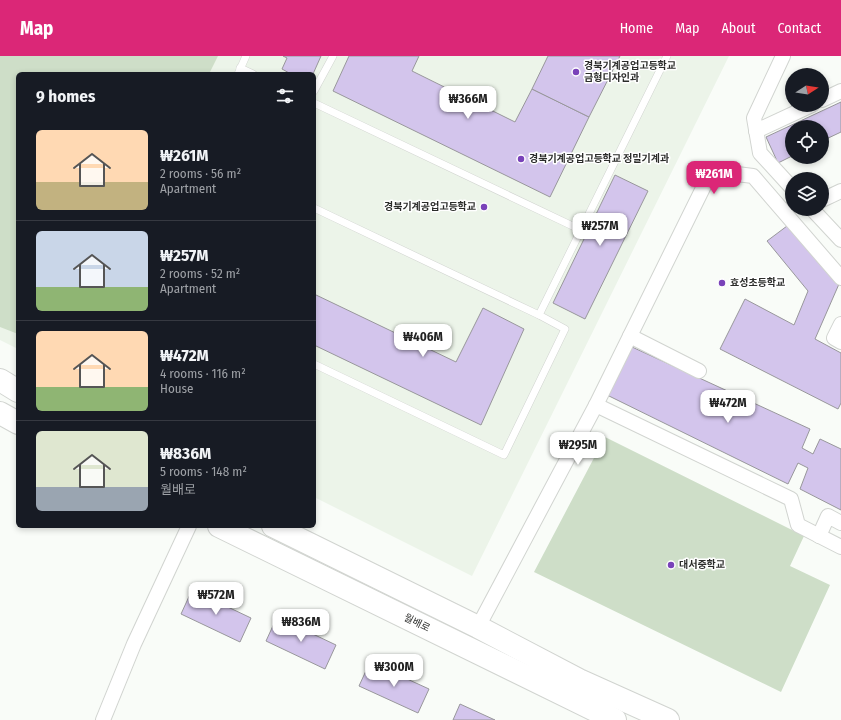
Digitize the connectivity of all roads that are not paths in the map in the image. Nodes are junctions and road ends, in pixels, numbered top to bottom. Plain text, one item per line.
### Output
1 (246, 56) edge
2 (333, 56) edge
3 (667, 56) edge
4 (783, 56) edge
5 (239, 71) edge
6 (316, 87) edge
7 (841, 91) edge
8 (829, 97) edge
9 (316, 104) edge
10 (797, 112) edge
11 (756, 131) junction
12 (785, 180) edge
13 (841, 191) edge
14 (829, 197) edge
15 (316, 209) edge
16 (819, 216) edge
17 (581, 230) junction
18 (841, 240) edge
19 (841, 278) edge
20 (539, 315) junction
21 (841, 324) edge
22 (630, 336) junction
23 (841, 342) edge
24 (316, 365) edge
25 (699, 371) dead end
26 (0, 380) edge
27 (16, 390) edge
28 (596, 405) junction
29 (0, 413) edge
30 (16, 421) edge
31 (841, 523) edge
32 (188, 528) edge
33 (223, 528) edge
34 (276, 528) edge
35 (819, 536) junction
36 (841, 547) edge
37 (478, 627) junction
38 (103, 720) edge
39 (615, 720) edge
40 (668, 720) edge

1 - 5 lane
2 - 6 lane
3 - 17 lane
4 - 11 street
7 - 8 street
9 - 17 lane
10 - 11 street
11 - 12 street
13 - 14 street
15 - 20 lane
16 - 18 street
17 - 20 lane
19 - 22 street
20 - 24 lane
21 - 23 street
22 - 25 street
22 - 28 street
26 - 27 main road
28 - 35 street
28 - 37 street
29 - 30 main road
31 - 35 street
32 - 38 street
33 - 39 main road, 월배로
34 - 37 main road
35 - 36 street
37 - 40 main road

